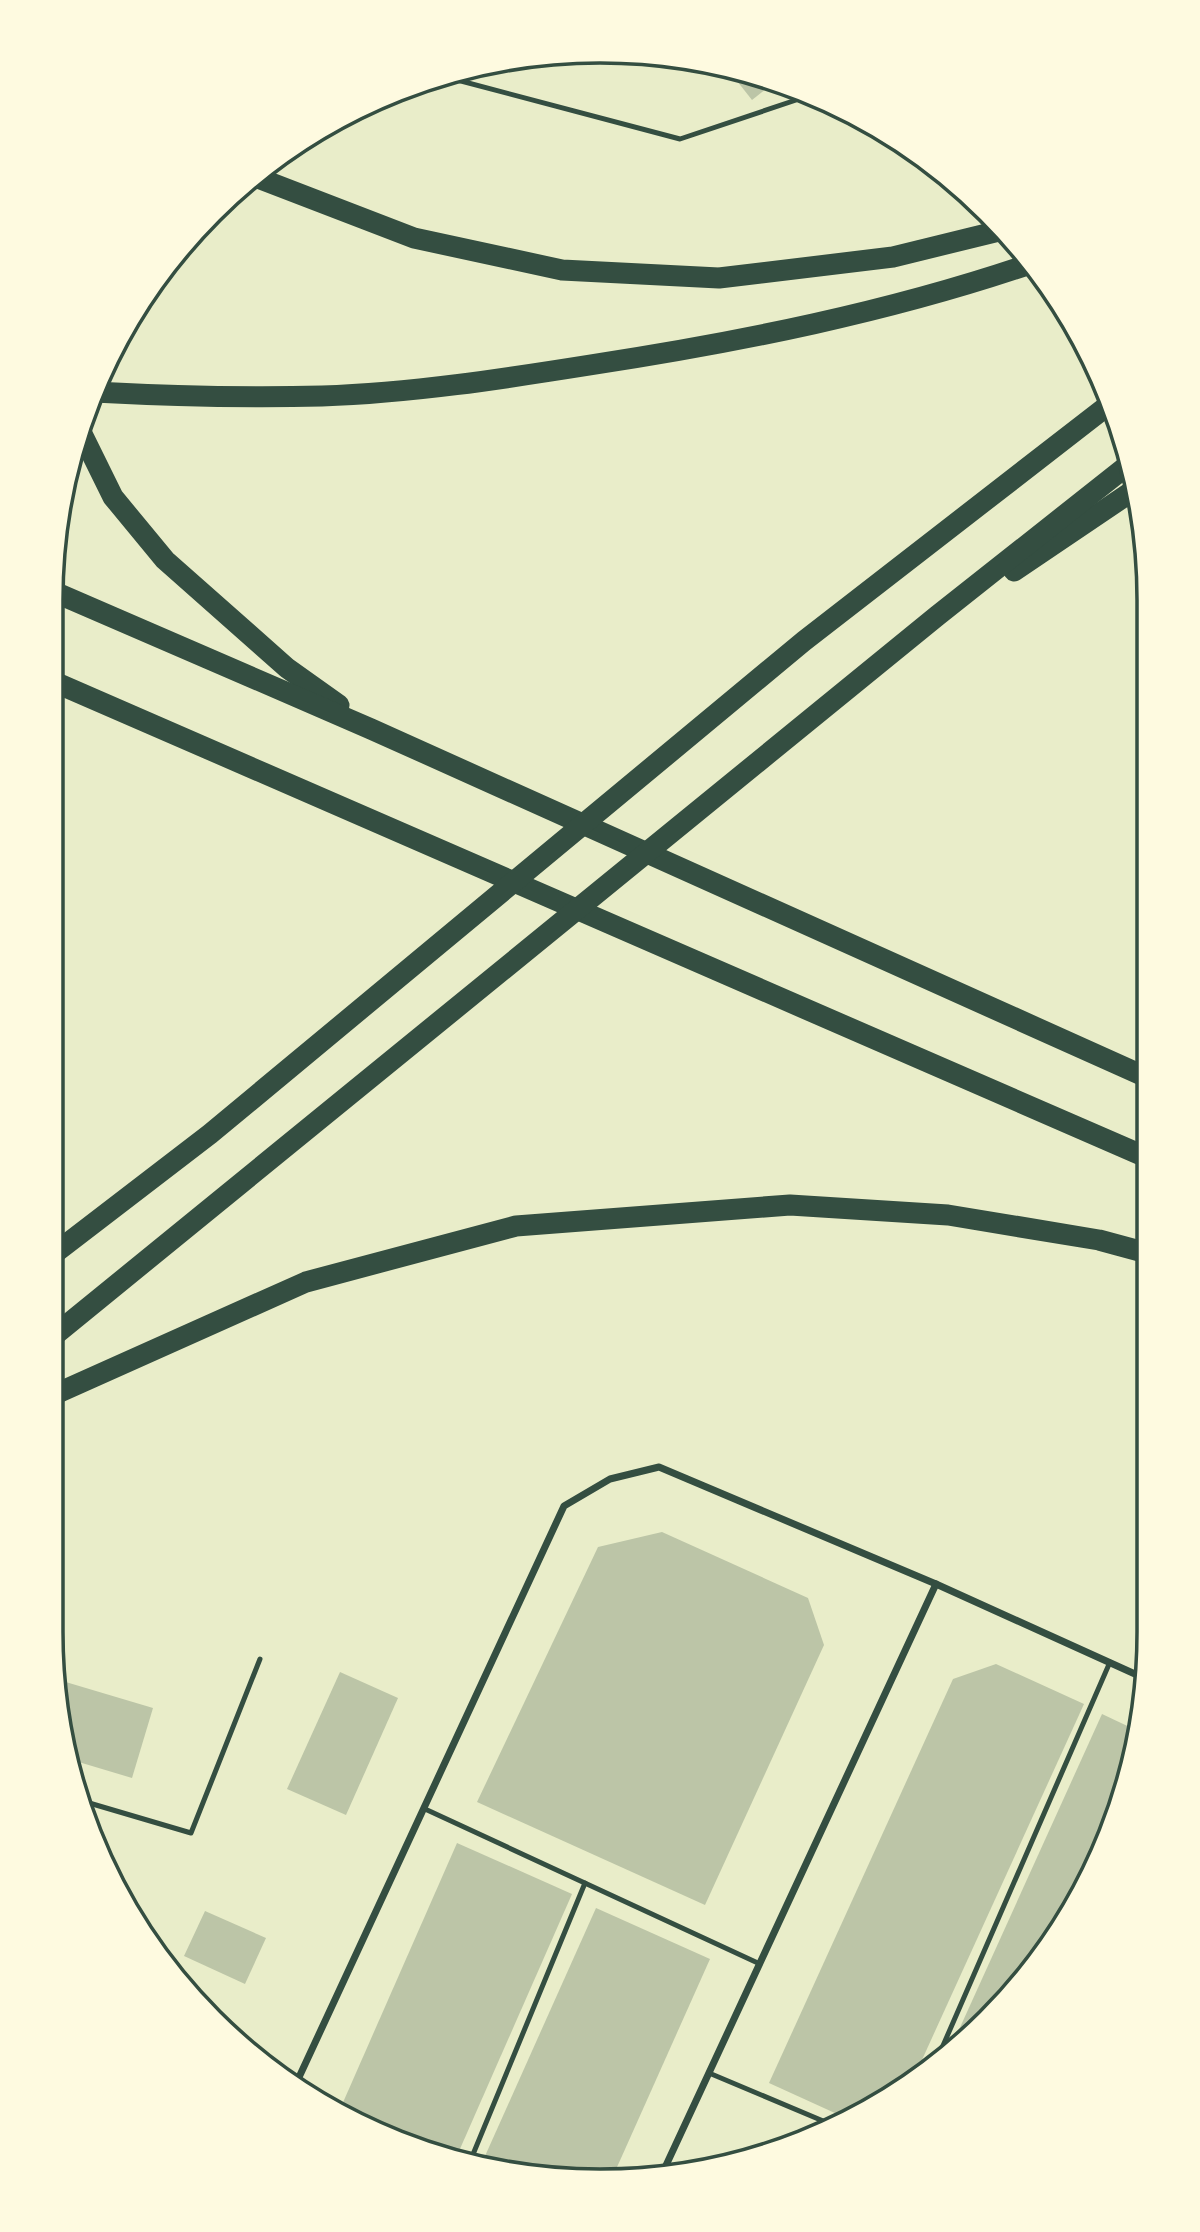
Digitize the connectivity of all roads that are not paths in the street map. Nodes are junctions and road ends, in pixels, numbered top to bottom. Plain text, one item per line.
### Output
1 (461, 81) edge
2 (796, 100) edge
3 (265, 181) edge
4 (992, 233) edge
5 (1021, 267) edge
6 (105, 392) edge
7 (1102, 410) edge
8 (86, 443) edge
9 (1121, 470) edge
10 (1127, 495) edge
11 (63, 597) edge
12 (937, 617) junction
13 (63, 686) edge
14 (63, 694) edge
15 (89, 698) junction
16 (371, 729) junction
17 (1137, 1073) edge
18 (1137, 1153) edge
19 (63, 1247) edge
20 (1137, 1250) edge
21 (63, 1328) edge
22 (63, 1391) edge
23 (936, 1584) junction
24 (260, 1659) dead end
25 (1110, 1662) junction
26 (1135, 1674) edge
27 (91, 1803) edge
28 (425, 1809) junction
29 (584, 1883) junction
30 (760, 1964) junction
31 (943, 2045) edge
32 (709, 2073) junction
33 (300, 2077) edge
34 (823, 2121) edge
35 (473, 2154) edge
36 (666, 2164) edge

1 - 2 lane
3 - 4 highway
5 - 6 highway
7 - 19 highway
8 - 16 highway
9 - 12 highway
10 - 12 highway
11 - 16 highway
12 - 21 highway
13 - 15 highway
14 - 15 highway
15 - 18 highway
16 - 17 highway
20 - 22 highway
23 - 25 street
23 - 28 street
23 - 30 street
24 - 27 lane
25 - 26 street
25 - 31 lane
28 - 29 lane
28 - 33 street
29 - 30 lane
29 - 35 lane
30 - 32 street
32 - 34 lane
32 - 36 street

